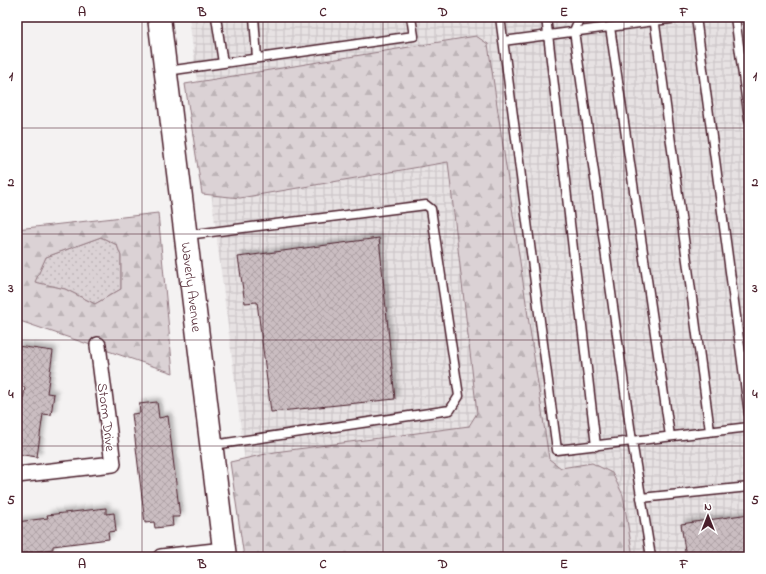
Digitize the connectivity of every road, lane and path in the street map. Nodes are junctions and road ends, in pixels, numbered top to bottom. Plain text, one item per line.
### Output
1 (159, 17) edge
2 (216, 17) edge
3 (256, 17) edge
4 (411, 17) edge
5 (500, 17) edge
6 (546, 17) edge
7 (580, 17) edge
8 (685, 17) edge
9 (696, 17) edge
10 (735, 17) edge
11 (654, 19) edge
12 (610, 26) junction
13 (574, 31) junction
14 (548, 36) junction
15 (504, 41) junction
16 (257, 58) junction
17 (223, 63) junction
18 (166, 71) junction
19 (749, 119) edge
20 (187, 235) junction
21 (98, 345) dead end
22 (749, 414) edge
23 (749, 426) edge
24 (710, 431) junction
25 (670, 436) junction
26 (632, 441) junction
27 (211, 445) junction
28 (596, 446) junction
29 (17, 475) edge
30 (749, 488) edge
31 (641, 498) junction
32 (225, 553) edge
33 (161, 557) edge
34 (651, 557) edge

1 - 18 street, Waverly Avenue
2 - 17 lane
3 - 16 lane
4 - 16 lane
5 - 15 lane
6 - 14 lane
7 - 13 lane
8 - 11 lane
9 - 22 lane
10 - 19 lane
11 - 12 lane
11 - 24 lane
12 - 13 lane
12 - 25 lane
13 - 14 lane
13 - 26 lane
14 - 15 lane
14 - 28 lane
15 - 28 lane
16 - 17 lane
17 - 18 lane
18 - 20 street, Waverly Avenue
20 - 27 street, Waverly Avenue
20 - 27 lane
21 - 29 street, Storm Drive
23 - 24 lane
24 - 25 lane
25 - 26 lane
26 - 28 lane
26 - 31 lane
27 - 32 street, Waverly Avenue
30 - 31 lane
31 - 34 lane
32 - 33 street

